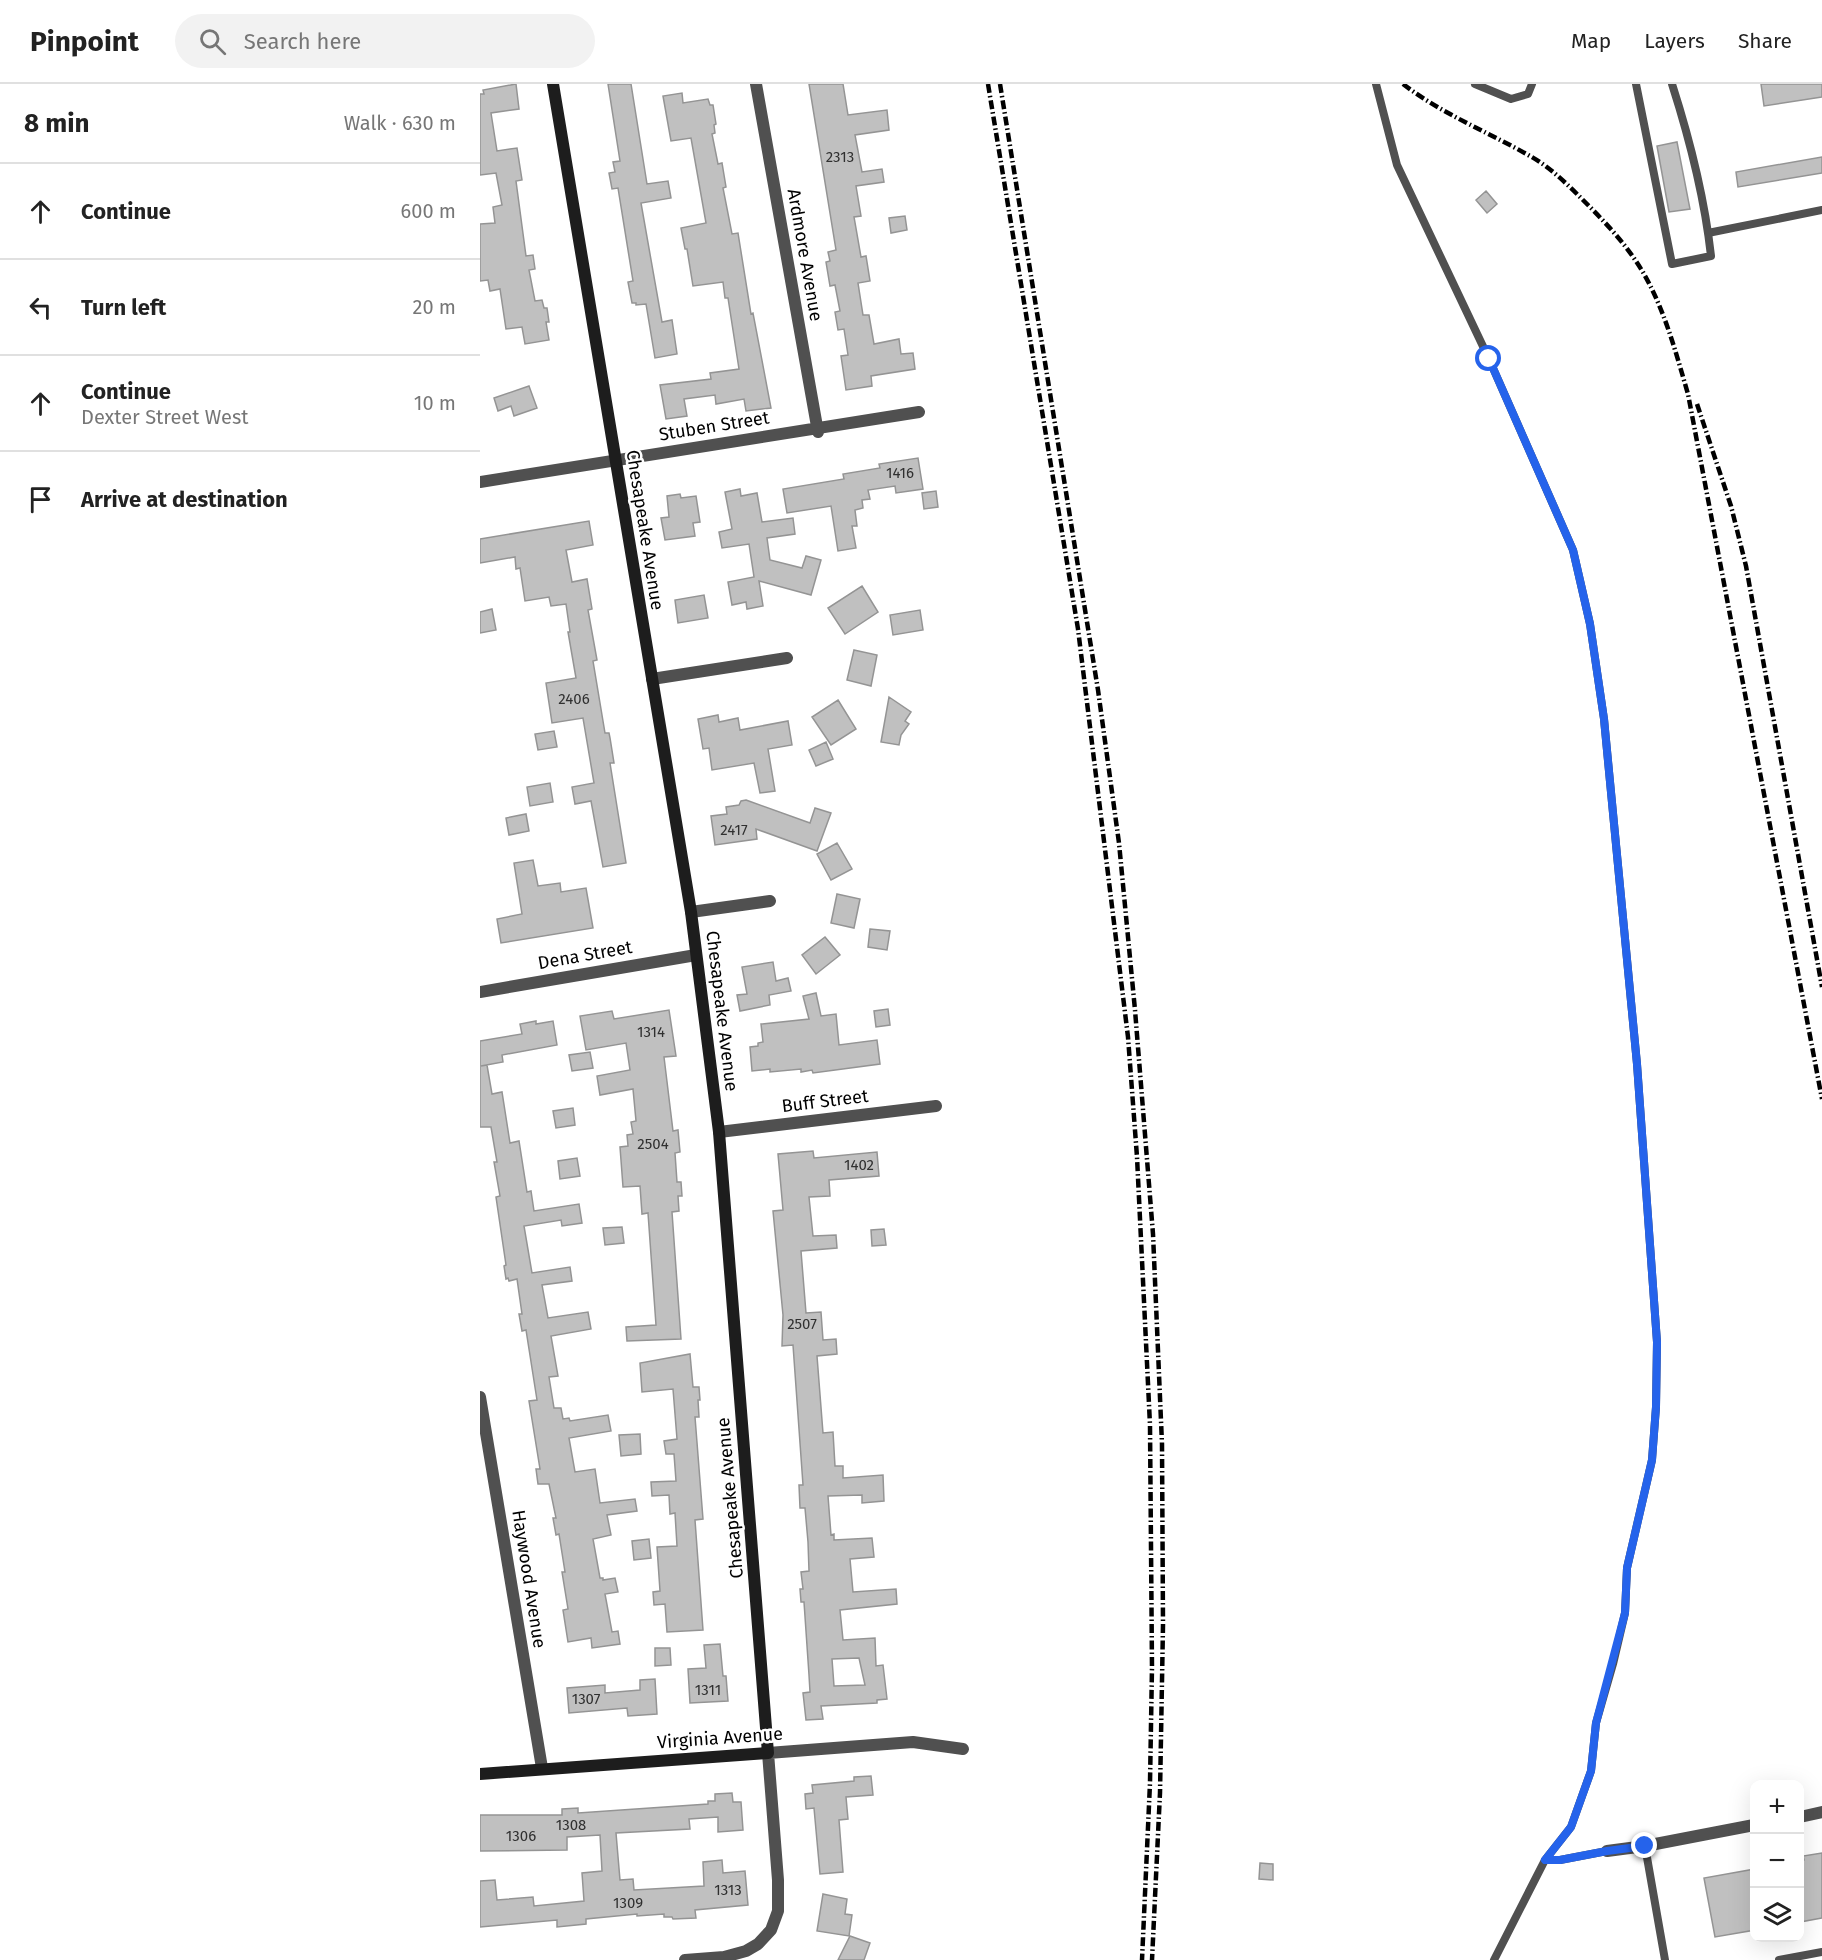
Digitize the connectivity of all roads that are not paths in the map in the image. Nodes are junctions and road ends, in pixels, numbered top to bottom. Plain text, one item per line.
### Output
1 (553, 84) edge
2 (756, 84) edge
3 (1376, 84) edge
4 (1475, 84) edge
5 (1532, 84) edge
6 (1636, 84) edge
7 (1672, 84) edge
8 (1822, 210) edge
9 (1708, 232) junction
10 (919, 412) dead end
11 (817, 430) junction
12 (615, 460) junction
13 (480, 482) edge
14 (787, 658) dead end
15 (652, 679) junction
16 (770, 901) dead end
17 (691, 912) junction
18 (696, 955) junction
19 (480, 992) edge
20 (936, 1106) dead end
21 (719, 1132) junction
22 (480, 1397) edge
23 (481, 1413) edge
24 (963, 1749) dead end
25 (768, 1753) junction
26 (542, 1768) junction
27 (480, 1774) edge
28 (1822, 1812) edge
29 (1804, 1816) edge
30 (1750, 1826) edge
31 (1645, 1846) junction
32 (1607, 1851) joint
33 (1545, 1860) junction
34 (1822, 1952) edge
35 (685, 1960) edge
36 (1494, 1960) edge
37 (1665, 1960) edge
38 (1779, 1960) edge

1 - 12 street, Chesapeake Avenue
2 - 11 street, Ardmore Avenue
3 - 33 lane
4 - 5 lane
6 - 9 lane
7 - 9 lane
8 - 9 lane
10 - 11 street, Stuben Street
11 - 12 street, Stuben Street
12 - 13 street, Stuben Street
12 - 15 street, Chesapeake Avenue
14 - 15 street
15 - 17 street, Chesapeake Avenue
16 - 17 street
17 - 18 street, Chesapeake Avenue
18 - 19 street, Dena Street
18 - 21 street, Chesapeake Avenue
20 - 21 street, Buff Street
21 - 25 street, Chesapeake Avenue
22 - 23 street, Haywood Avenue
23 - 26 street, Haywood Avenue
24 - 25 street, Virginia Avenue
25 - 26 street, Virginia Avenue
25 - 35 street, Chesapeake Avenue
26 - 27 street, Virginia Avenue
28 - 29 street
30 - 31 street
31 - 32 street
31 - 37 lane
32 - 33 lane
33 - 36 lane
34 - 38 lane

